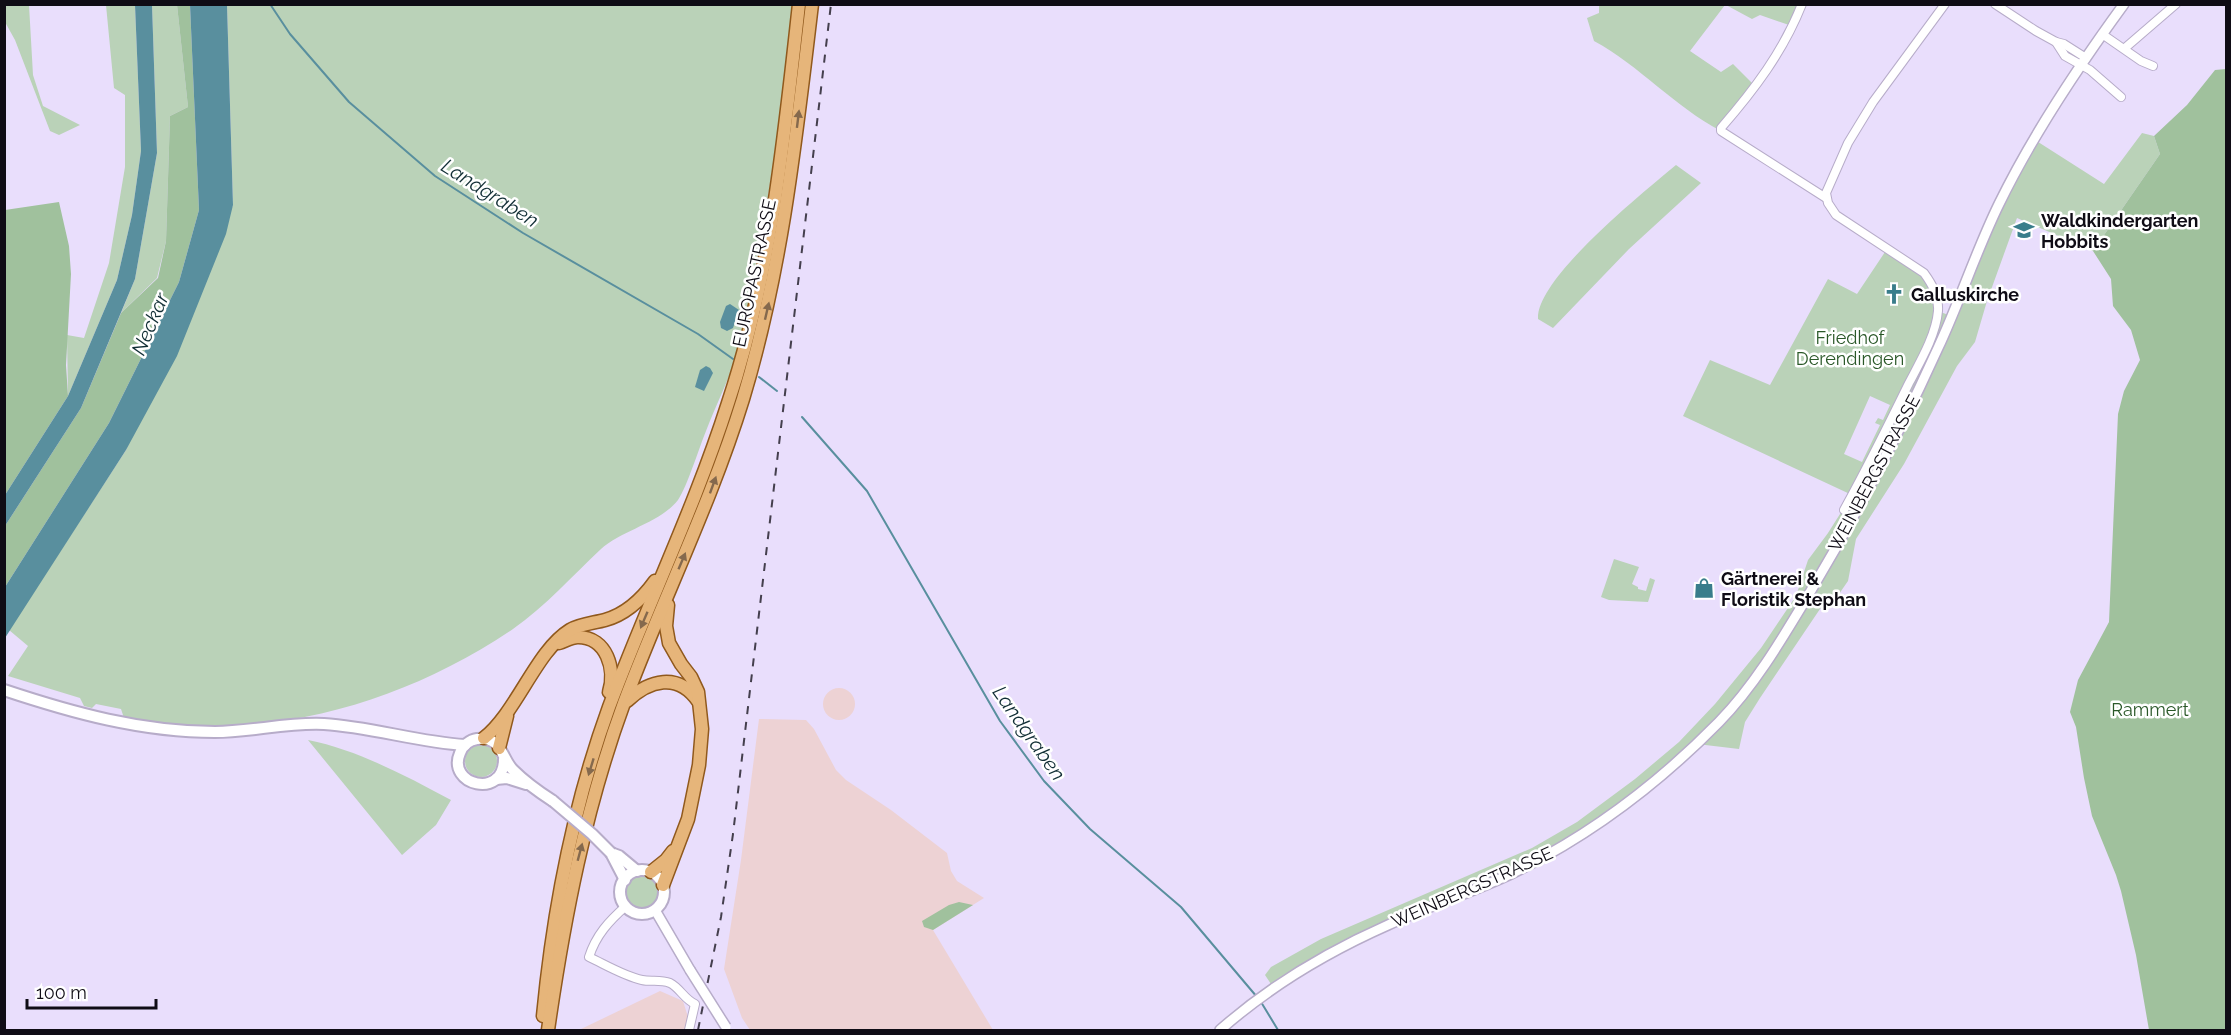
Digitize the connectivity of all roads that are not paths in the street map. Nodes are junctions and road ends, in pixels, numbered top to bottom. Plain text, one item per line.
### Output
1 (799, 4) edge
2 (812, 4) edge
3 (1802, 4) edge
4 (1945, 4) edge
5 (1995, 4) edge
6 (2124, 4) edge
7 (2176, 4) edge
8 (2102, 34) junction
9 (2125, 48) junction
10 (2084, 62) junction
11 (2153, 66) dead end
12 (2121, 97) dead end
13 (1826, 198) junction
14 (1844, 510) dead end
15 (667, 566) junction
16 (672, 583) junction
17 (555, 644) junction
18 (4, 690) edge
19 (624, 704) junction
20 (701, 706) junction
21 (509, 709) junction
22 (608, 711) junction
23 (484, 738) junction
24 (433, 743) junction
25 (465, 746) junction
26 (501, 753) junction
27 (458, 761) junction
28 (496, 779) junction
29 (530, 785) junction
30 (680, 843) junction
31 (611, 853) junction
32 (637, 871) junction
33 (651, 872) junction
34 (625, 880) junction
35 (663, 885) junction
36 (626, 906) junction
37 (655, 909) junction
38 (727, 1029) edge
39 (541, 1030) edge
40 (548, 1030) edge
41 (689, 1030) edge
42 (1220, 1030) edge

1 - 15 main road, EUROPASTRASSE
16 -> 2 main road, EUROPASTRASSE
3 - 13 street
4 - 13 street
5 - 10 street
6 - 8 street, WEINBERGSTRASSE
7 - 9 street
8 - 9 street
8 - 10 street, WEINBERGSTRASSE
9 - 11 street
10 - 12 street
10 - 42 street, WEINBERGSTRASSE
13 - 14 street
15 - 17 main road
15 -> 22 main road
16 - 19 main road
16 - 20 main road
17 - 21 main road
17 - 22 main road
18 - 24 main road
19 - 20 main road
40 -> 19 main road
20 - 30 main road
21 - 23 main road
21 - 26 main road
22 -> 39 main road
23 - 25 main road
23 - 26 main road
24 - 25 main road
24 - 27 main road
25 - 27 main road
26 - 28 main road
26 - 29 main road
27 - 28 main road
28 - 29 main road
29 - 31 main road, bridge
30 - 33 main road
30 - 35 main road
31 - 32 main road
31 - 34 main road
32 - 33 main road
32 - 34 main road
33 - 35 main road
34 - 36 main road
35 - 37 main road
36 - 37 main road
36 - 41 street
37 - 38 street, bridge

